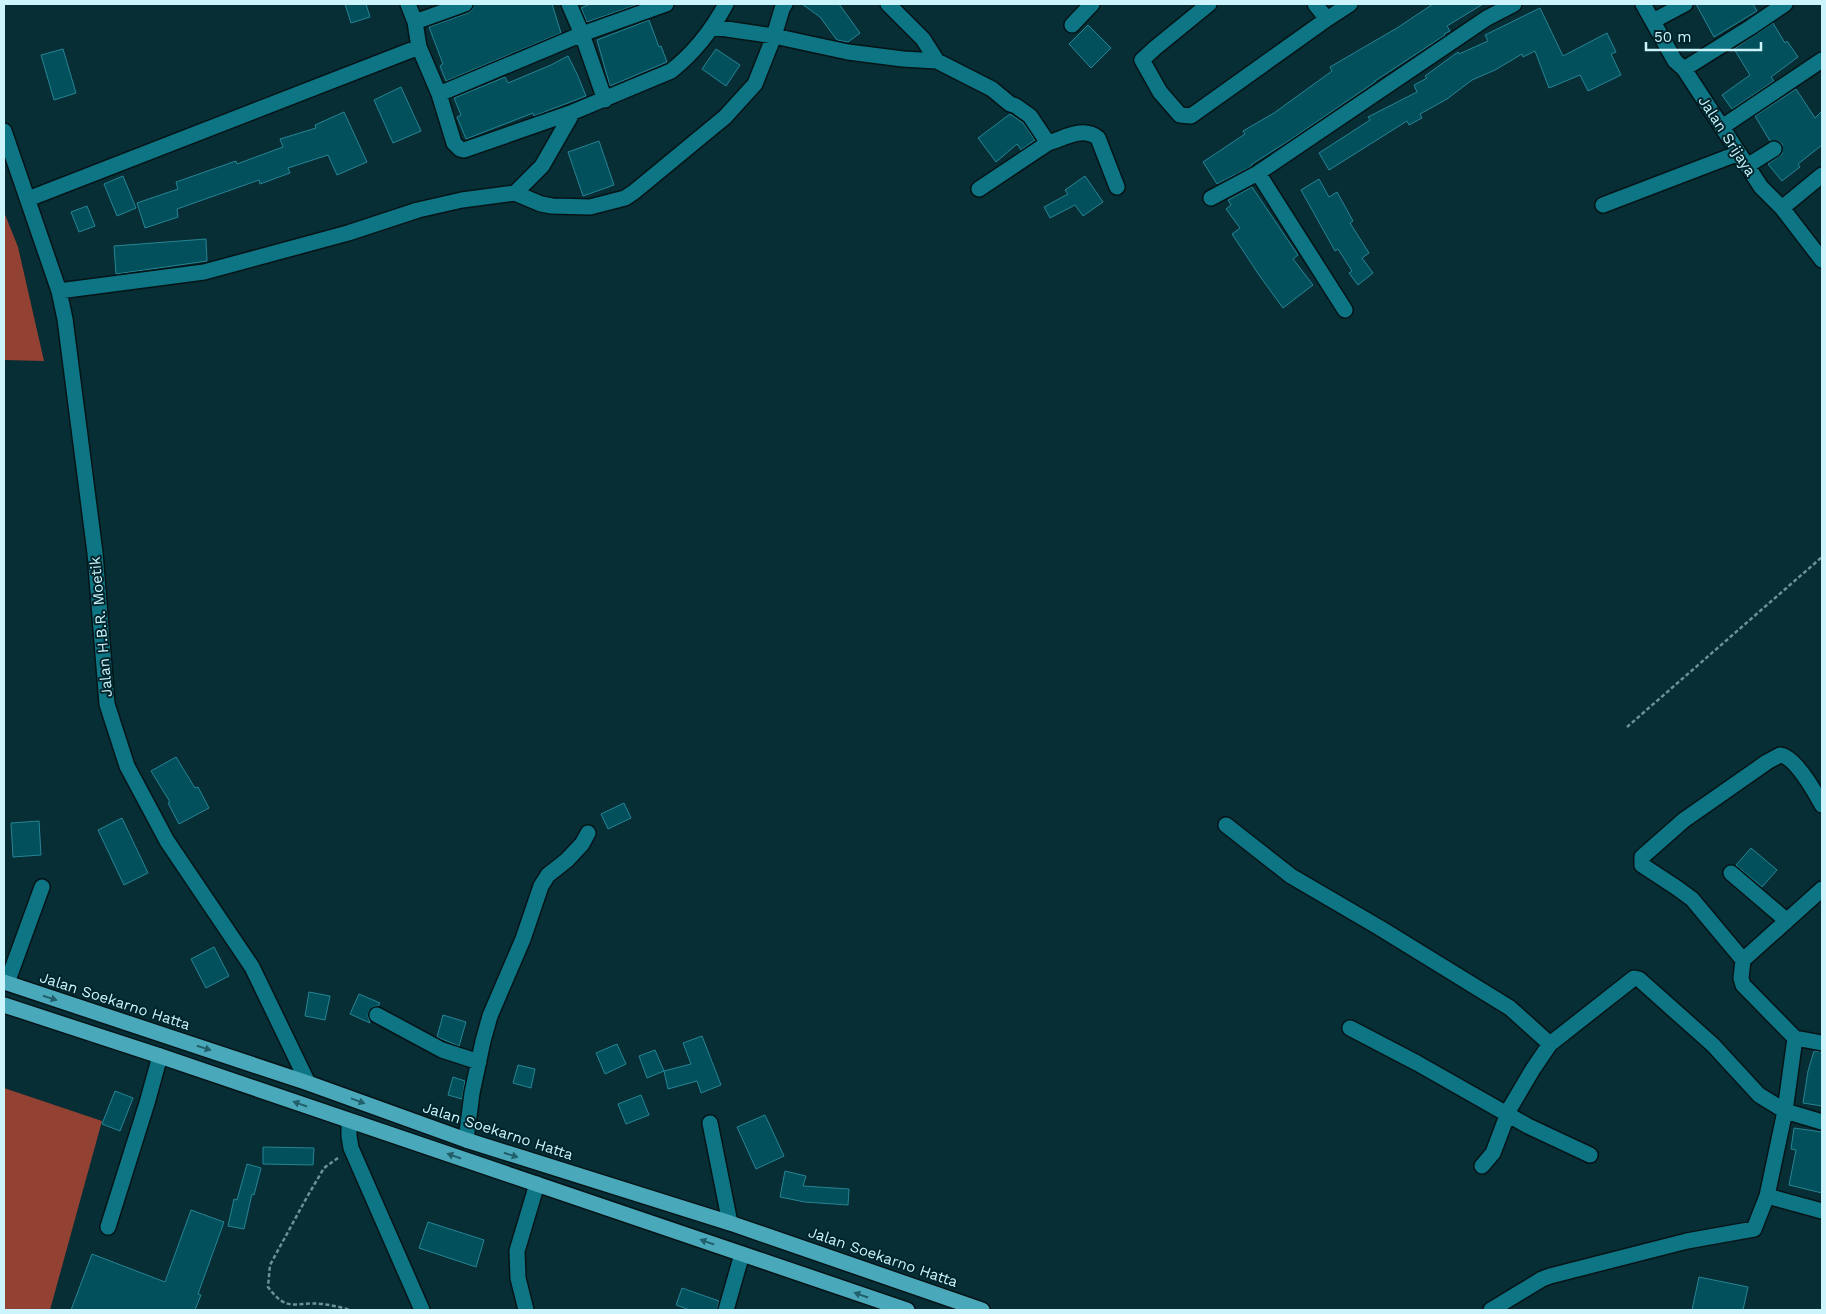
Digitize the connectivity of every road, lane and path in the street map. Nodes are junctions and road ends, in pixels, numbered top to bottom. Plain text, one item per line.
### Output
1 (408, 4) edge
2 (465, 4) edge
3 (569, 4) edge
4 (666, 4) edge
5 (726, 4) edge
6 (785, 4) edge
7 (888, 4) edge
8 (1092, 4) edge
9 (1209, 4) edge
10 (1315, 4) edge
11 (1350, 4) edge
12 (1514, 4) edge
13 (1643, 4) edge
14 (1685, 4) edge
15 (1785, 4) edge
16 (1327, 20) junction
17 (1653, 21) junction
18 (415, 22) junction
19 (1072, 26) dead end
20 (713, 27) junction
21 (582, 34) junction
22 (774, 36) junction
23 (420, 46) junction
24 (1822, 60) edge
25 (937, 61) junction
26 (1684, 69) junction
27 (439, 94) junction
28 (605, 100) junction
29 (573, 112) junction
30 (1722, 127) junction
31 (4, 131) edge
32 (1048, 143) junction
33 (1774, 149) dead end
34 (1743, 160) junction
35 (1258, 173) junction
36 (1822, 175) edge
37 (1117, 187) dead end
38 (980, 189) dead end
39 (515, 193) junction
40 (1211, 198) dead end
41 (28, 199) junction
42 (1604, 205) dead end
43 (1782, 208) junction
44 (1822, 260) edge
45 (59, 291) junction
46 (1345, 310) dead end
47 (1822, 557) edge
48 (1626, 727) dead end
49 (1822, 805) edge
50 (1226, 825) dead end
51 (588, 832) dead end
52 (1731, 873) dead end
53 (42, 887) dead end
54 (1822, 889) edge
55 (1786, 920) junction
56 (1743, 960) junction
57 (5, 983) edge
58 (4, 1005) edge
59 (377, 1015) dead end
60 (1350, 1028) dead end
61 (1795, 1038) junction
62 (1550, 1044) junction
63 (1822, 1044) edge
64 (160, 1056) junction
65 (479, 1062) junction
66 (308, 1083) junction
67 (1785, 1111) junction
68 (1507, 1114) junction
69 (349, 1120) junction
70 (1822, 1122) edge
71 (710, 1124) dead end
72 (466, 1140) junction
73 (351, 1148) junction
74 (1590, 1155) dead end
75 (1482, 1166) dead end
76 (537, 1184) junction
77 (1766, 1196) junction
78 (1822, 1211) edge
79 (730, 1223) junction
80 (108, 1227) dead end
81 (742, 1254) junction
82 (349, 1310) edge
83 (422, 1310) edge
84 (526, 1310) edge
85 (726, 1310) edge
86 (907, 1310) edge
87 (982, 1310) edge
88 (1490, 1310) edge

1 - 18 street
2 - 18 street
3 - 21 street
4 - 21 street
5 - 20 street
6 - 22 street
7 - 25 street
8 - 19 street
9 - 16 street
10 - 16 street
11 - 16 street
12 - 35 street
13 - 17 street, Jalan Srijaya
14 - 17 street
15 - 26 street
17 - 26 street, Jalan Srijaya
18 - 23 street
20 - 22 street
20 - 28 street
21 - 27 street
21 - 28 street
22 - 25 street
22 - 39 street
23 - 27 street
23 - 41 street
24 - 30 street
25 - 32 street
26 - 30 street, Jalan Srijaya
27 - 29 street
28 - 29 street
29 - 39 street
30 - 34 street, Jalan Srijaya
31 - 41 street, Jalan H.B.R. Moetik
32 - 37 street
32 - 38 street
33 - 34 street
34 - 42 street
34 - 43 street, Jalan Srijaya
35 - 40 street
35 - 46 street
36 - 43 street
39 - 45 street
41 - 45 street, Jalan H.B.R. Moetik
43 - 44 street, Jalan Srijaya
45 - 66 street, Jalan H.B.R. Moetik
47 - 48 path
49 - 56 street
50 - 62 street
51 - 65 street
52 - 55 street
53 - 57 street
54 - 55 street
55 - 56 street
56 - 61 street
57 -> 66 highway, Jalan Soekarno Hatta
58 - 64 highway
59 - 65 street
60 - 68 street
61 - 63 street
61 - 67 street
62 - 67 street
62 - 68 street
69 -> 64 highway
64 - 80 street
65 - 72 street
66 -> 72 highway, Jalan Soekarno Hatta
67 - 70 street
67 - 77 street
68 - 74 street
68 - 75 street
69 - 73 street
76 -> 69 highway
71 - 79 street
72 -> 79 highway, Jalan Soekarno Hatta
73 - 82 path
73 - 83 street
81 -> 76 highway
76 - 84 street
77 - 78 street
77 - 88 street
79 - 87 highway, Jalan Soekarno Hatta
81 - 85 street
86 -> 81 highway

